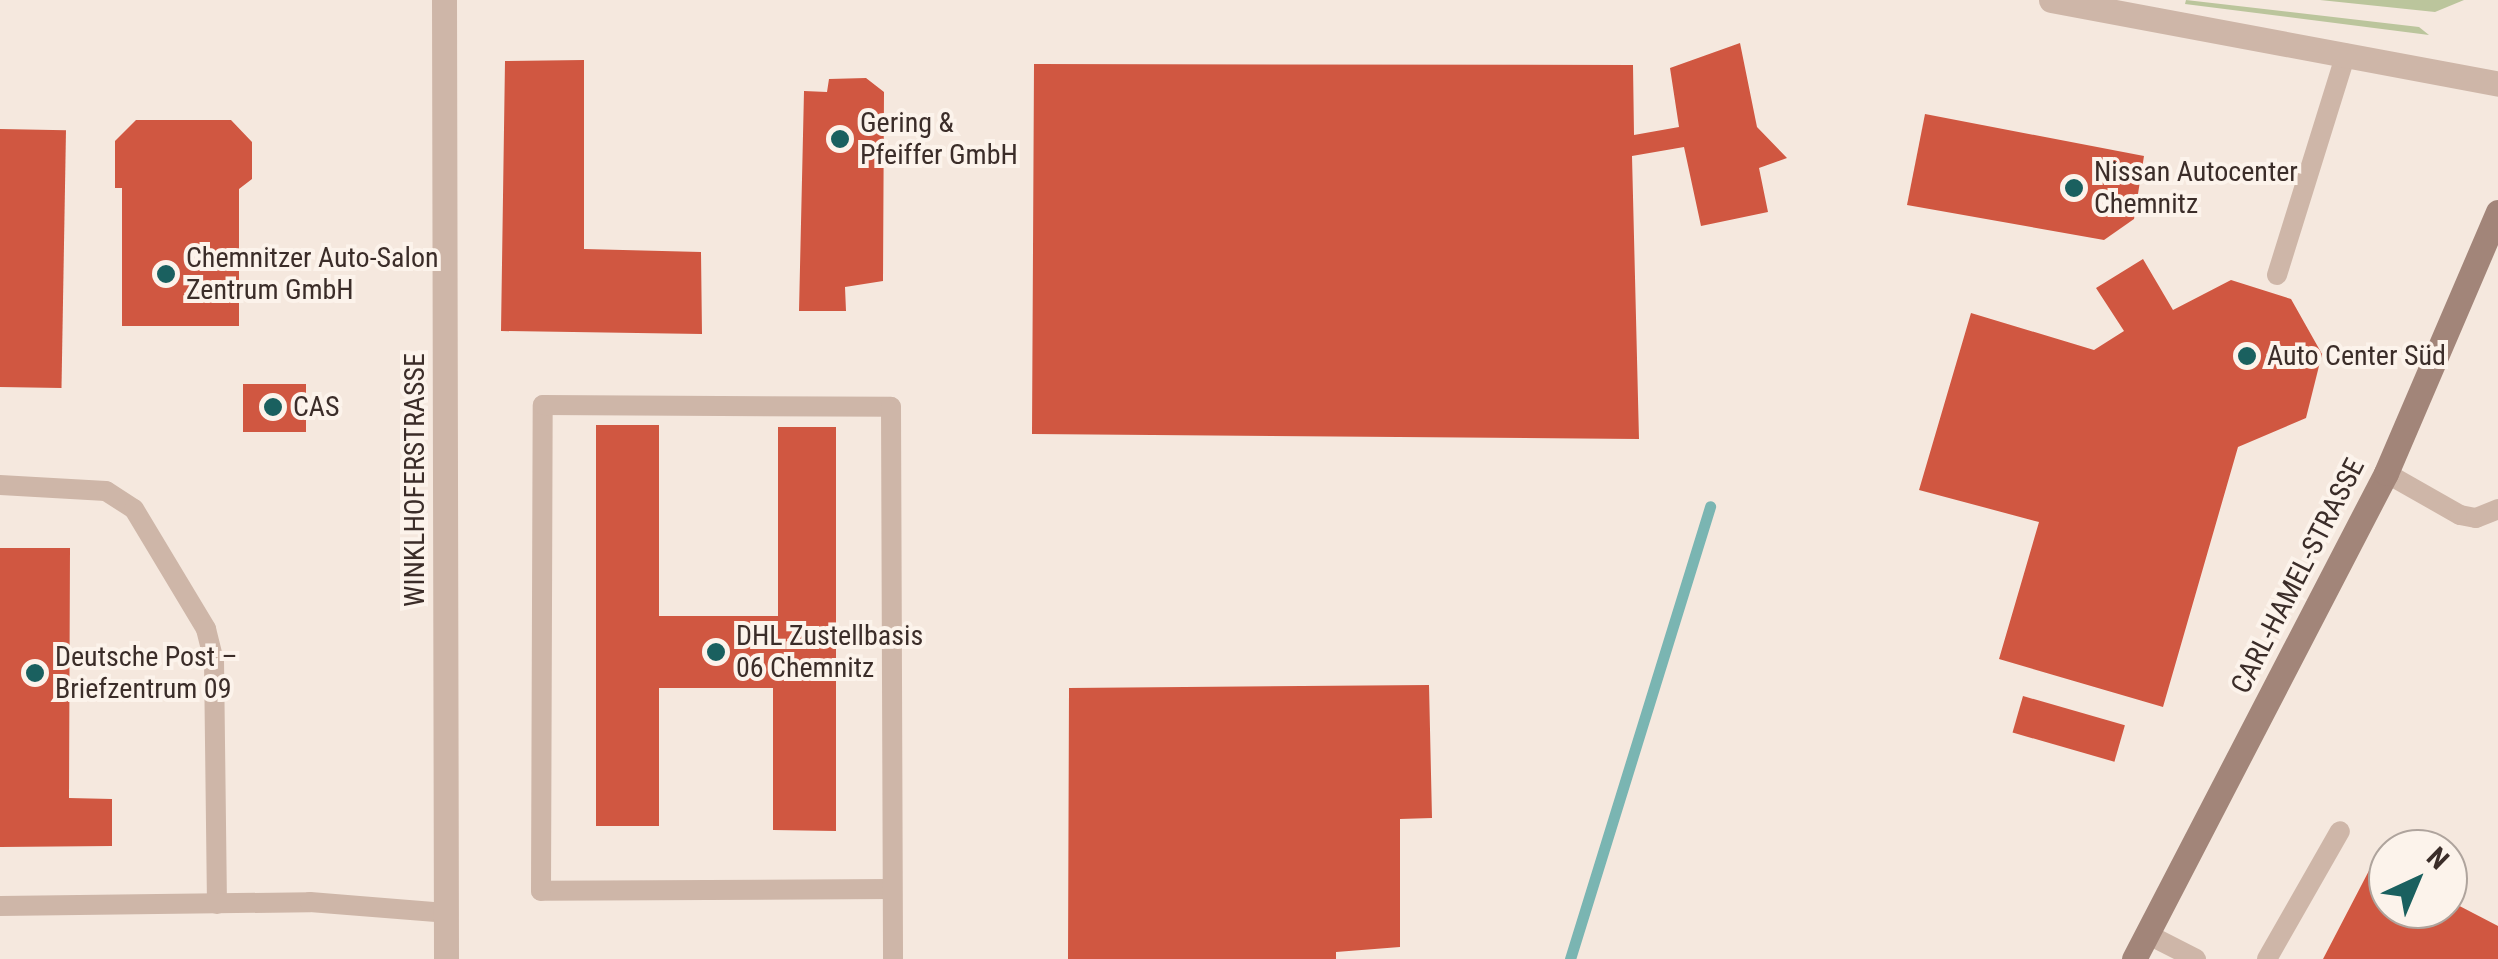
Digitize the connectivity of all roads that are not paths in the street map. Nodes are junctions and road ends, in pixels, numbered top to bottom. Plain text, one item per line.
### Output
1 (444, 0) edge
2 (2052, 0) edge
3 (2147, 8) edge
4 (2346, 54) junction
5 (2498, 84) edge
6 (2498, 212) edge
7 (2277, 275) dead end
8 (2386, 473) junction
9 (0, 485) edge
10 (2498, 509) edge
11 (2340, 831) dead end
12 (892, 889) junction
13 (216, 904) junction
14 (0, 906) edge
15 (446, 913) junction
16 (2147, 934) junction
17 (446, 959) edge
18 (893, 959) edge
19 (2134, 959) edge
20 (2196, 959) edge
21 (2267, 959) edge

1 - 15 street, WINKLHOFERSTRASSE
2 - 3 street
3 - 4 street
4 - 5 street
4 - 7 lane
6 - 8 main road, CARL-HAMEL-STRASSE
8 - 10 lane
8 - 16 main road, CARL-HAMEL-STRASSE
9 - 13 lane
11 - 21 lane
12 - 12 lane
12 - 18 lane
13 - 14 lane
13 - 15 lane
15 - 17 street, WINKLHOFERSTRASSE
16 - 19 main road, CARL-HAMEL-STRASSE
16 - 20 lane

